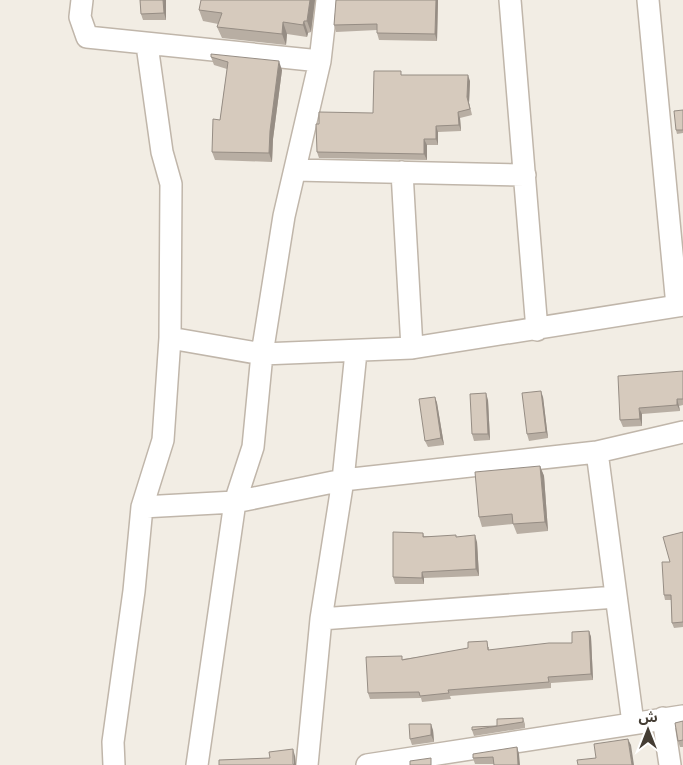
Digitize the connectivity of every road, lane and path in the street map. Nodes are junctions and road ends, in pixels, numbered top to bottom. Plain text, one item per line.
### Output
1 (82, 0) edge
2 (327, 0) edge
3 (510, 0) edge
4 (648, 0) edge
5 (147, 45) junction
6 (320, 61) junction
7 (295, 170) junction
8 (402, 172) junction
9 (525, 176) junction
10 (680, 306) edge
11 (537, 330) junction
12 (170, 338) junction
13 (412, 348) junction
14 (356, 352) junction
15 (262, 354) junction
16 (683, 432) edge
17 (597, 452) junction
18 (343, 480) junction
19 (234, 502) junction
20 (142, 507) junction
21 (616, 597) junction
22 (321, 619) junction
23 (673, 717) edge
24 (633, 723) junction
25 (114, 765) edge
26 (197, 765) edge
27 (307, 765) edge
28 (367, 765) edge
29 (670, 765) edge

1 - 5 street
2 - 6 street
3 - 9 street
4 - 10 street
5 - 6 street
5 - 12 street
6 - 7 street
7 - 8 street
7 - 15 street
8 - 9 street
8 - 13 street
9 - 11 street
10 - 11 street
11 - 13 street
12 - 15 street
12 - 20 street
13 - 14 street
14 - 15 street
14 - 18 street
15 - 19 street
16 - 17 street
17 - 18 street
17 - 21 street
18 - 19 street
18 - 22 street
19 - 20 street
19 - 26 street
20 - 25 street
21 - 22 street
21 - 24 street
22 - 27 street
23 - 24 street
23 - 29 street
24 - 28 street

